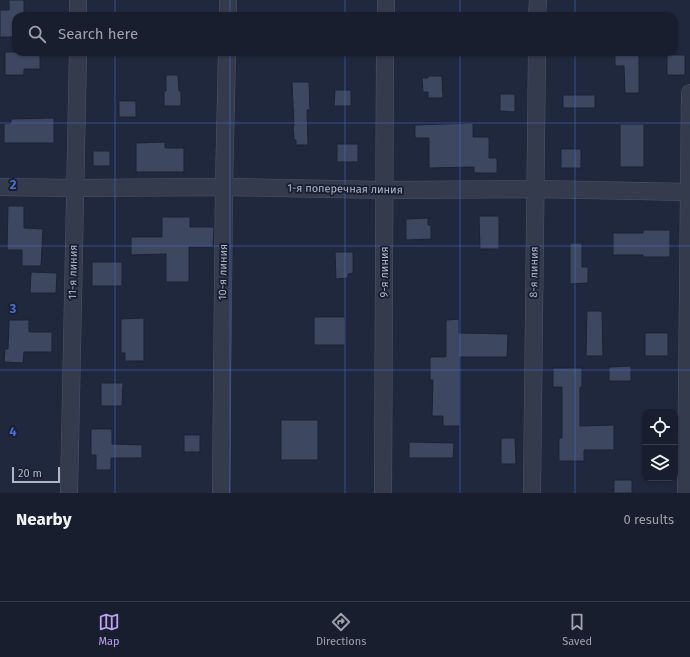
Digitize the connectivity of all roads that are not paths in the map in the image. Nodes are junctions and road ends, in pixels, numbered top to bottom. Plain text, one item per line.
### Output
1 (78, 0) edge
2 (228, 0) edge
3 (386, 0) edge
4 (538, 0) edge
5 (78, 12) edge
6 (228, 12) edge
7 (386, 12) edge
8 (538, 12) edge
9 (78, 56) edge
10 (227, 56) edge
11 (385, 56) edge
12 (537, 56) edge
13 (690, 93) edge
14 (0, 187) edge
15 (224, 187) junction
16 (74, 188) junction
17 (535, 188) junction
18 (384, 190) junction
19 (689, 192) edge
20 (69, 493) edge
21 (221, 493) edge
22 (382, 493) edge
23 (532, 493) edge
24 (686, 493) edge

1 - 5 street
2 - 6 street
3 - 7 street
4 - 8 street
9 - 16 street, 11-я линия
10 - 15 street, 10-я линия
11 - 18 street, 9-я линия
12 - 17 street, 8-я линия
13 - 19 street
14 - 16 street, 1-я поперечная линия
15 - 16 street, 1-я поперечная линия
15 - 18 street, 1-я поперечная линия
15 - 21 street, 10-я линия
16 - 20 street, 11-я линия
17 - 18 street, 1-я поперечная линия
17 - 19 street, 1-я поперечная линия
17 - 23 street, 8-я линия
18 - 22 street, 9-я линия
19 - 24 street

